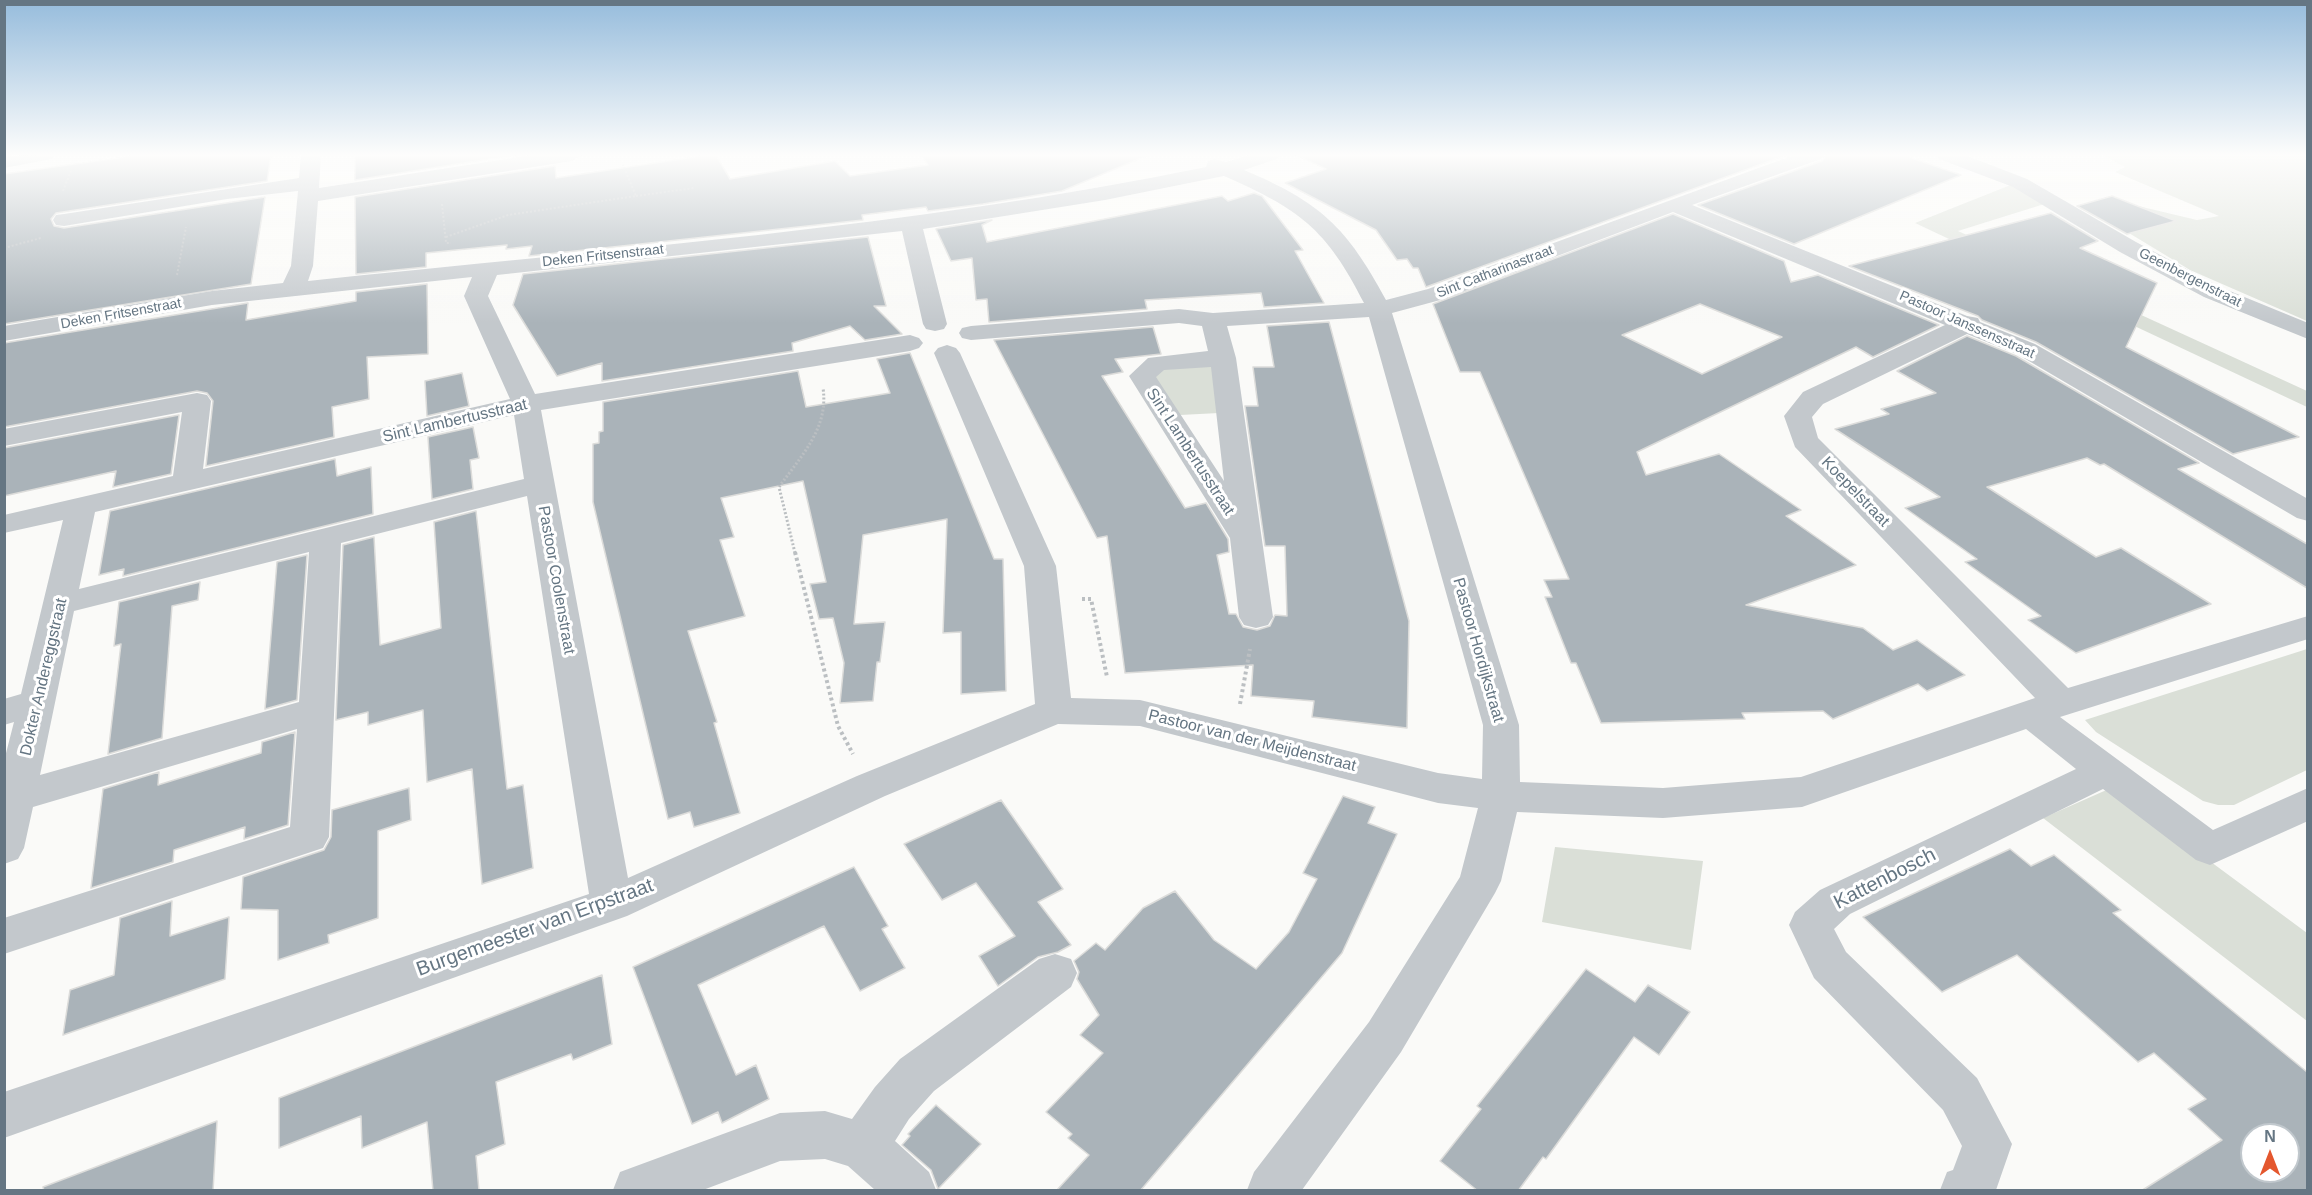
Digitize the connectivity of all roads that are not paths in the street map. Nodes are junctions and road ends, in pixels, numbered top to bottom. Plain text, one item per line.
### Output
1 (124, 211) edge
2 (307, 211) edge
3 (997, 211) edge
4 (1303, 211) edge
5 (1655, 211) edge
6 (1690, 211) edge
7 (2067, 211) edge
8 (64, 220) dead end
9 (911, 224) junction
10 (453, 240) road end
11 (488, 268) junction
12 (451, 272) junction
13 (293, 289) junction
14 (1379, 309) junction
15 (1213, 320) junction
16 (1969, 323) junction
17 (2307, 332) edge
18 (4, 334) edge
19 (951, 336) junction
20 (1223, 358) junction
21 (526, 404) junction
22 (4, 438) edge
23 (187, 482) junction
24 (540, 484) junction
25 (81, 506) junction
26 (2307, 512) edge
27 (4, 524) edge
28 (326, 537) junction
29 (1247, 540) junction
30 (61, 604) junction
31 (1256, 617) road end
32 (2307, 627) edge
33 (38, 702) junction
34 (2046, 708) junction
35 (316, 710) junction
36 (1054, 711) junction
37 (4, 712) edge
38 (2106, 771) junction
39 (1501, 796) junction
40 (16, 797) junction
41 (2307, 803) edge
42 (4, 848) edge
43 (612, 904) junction
44 (4, 936) edge
45 (1055, 973) dead end
46 (4, 1115) edge
47 (863, 1146) junction
48 (638, 1191) edge
49 (911, 1191) edge
50 (1272, 1191) edge
51 (1965, 1191) edge

1 - 8 street
2 - 13 street
3 - 9 street, Deken Fritsenstraat
4 - 14 street, Pastoor Hordijkstraat
5 - 14 street, Sint Catharinastraat
6 - 16 street, Pastoor Janssensstraat
7 - 17 street, Geenbergenstraat
9 - 11 street, Deken Fritsenstraat
9 - 19 street
10 - 12 street
11 - 12 street, Deken Fritsenstraat
11 - 21 street, Pastoor Coolenstraat
12 - 13 street, Deken Fritsenstraat
13 - 18 street, Deken Fritsenstraat
14 - 15 street
14 - 39 street, Pastoor Hordijkstraat
15 - 19 street
15 - 20 street, Sint Lambertusstraat
16 - 26 street, Pastoor Janssensstraat
16 - 34 street, Koepelstraat
19 - 21 street, Sint Lambertusstraat
19 - 36 street
20 - 29 street, Sint Lambertusstraat
20 - 29 street, Sint Lambertusstraat
21 - 23 street, Sint Lambertusstraat
21 - 24 street, Pastoor Coolenstraat
22 - 23 street
23 - 25 street, Sint Lambertusstraat
24 - 28 street
24 - 43 street, Pastoor Coolenstraat
25 - 27 street, Sint Lambertusstraat
25 - 30 street, Dokter Andereggstraat
28 - 30 street
28 - 35 street
29 - 31 street, Sint Lambertusstraat
30 - 33 street, Dokter Andereggstraat
32 - 34 street
33 - 37 street
33 - 40 street, Dokter Andereggstraat
34 - 38 street
34 - 39 street
35 - 40 street
35 - 44 street
36 - 39 street, Pastoor van der Meijdenstraat
36 - 43 street, Burgemeester van Erpstraat
38 - 41 street
38 - 51 street, Kattenbosch
39 - 50 street, Pastoor Hordijkstraat
40 - 42 street, Dokter Andereggstraat
43 - 46 street, Burgemeester van Erpstraat
45 - 47 street
47 - 48 street
47 - 49 street

